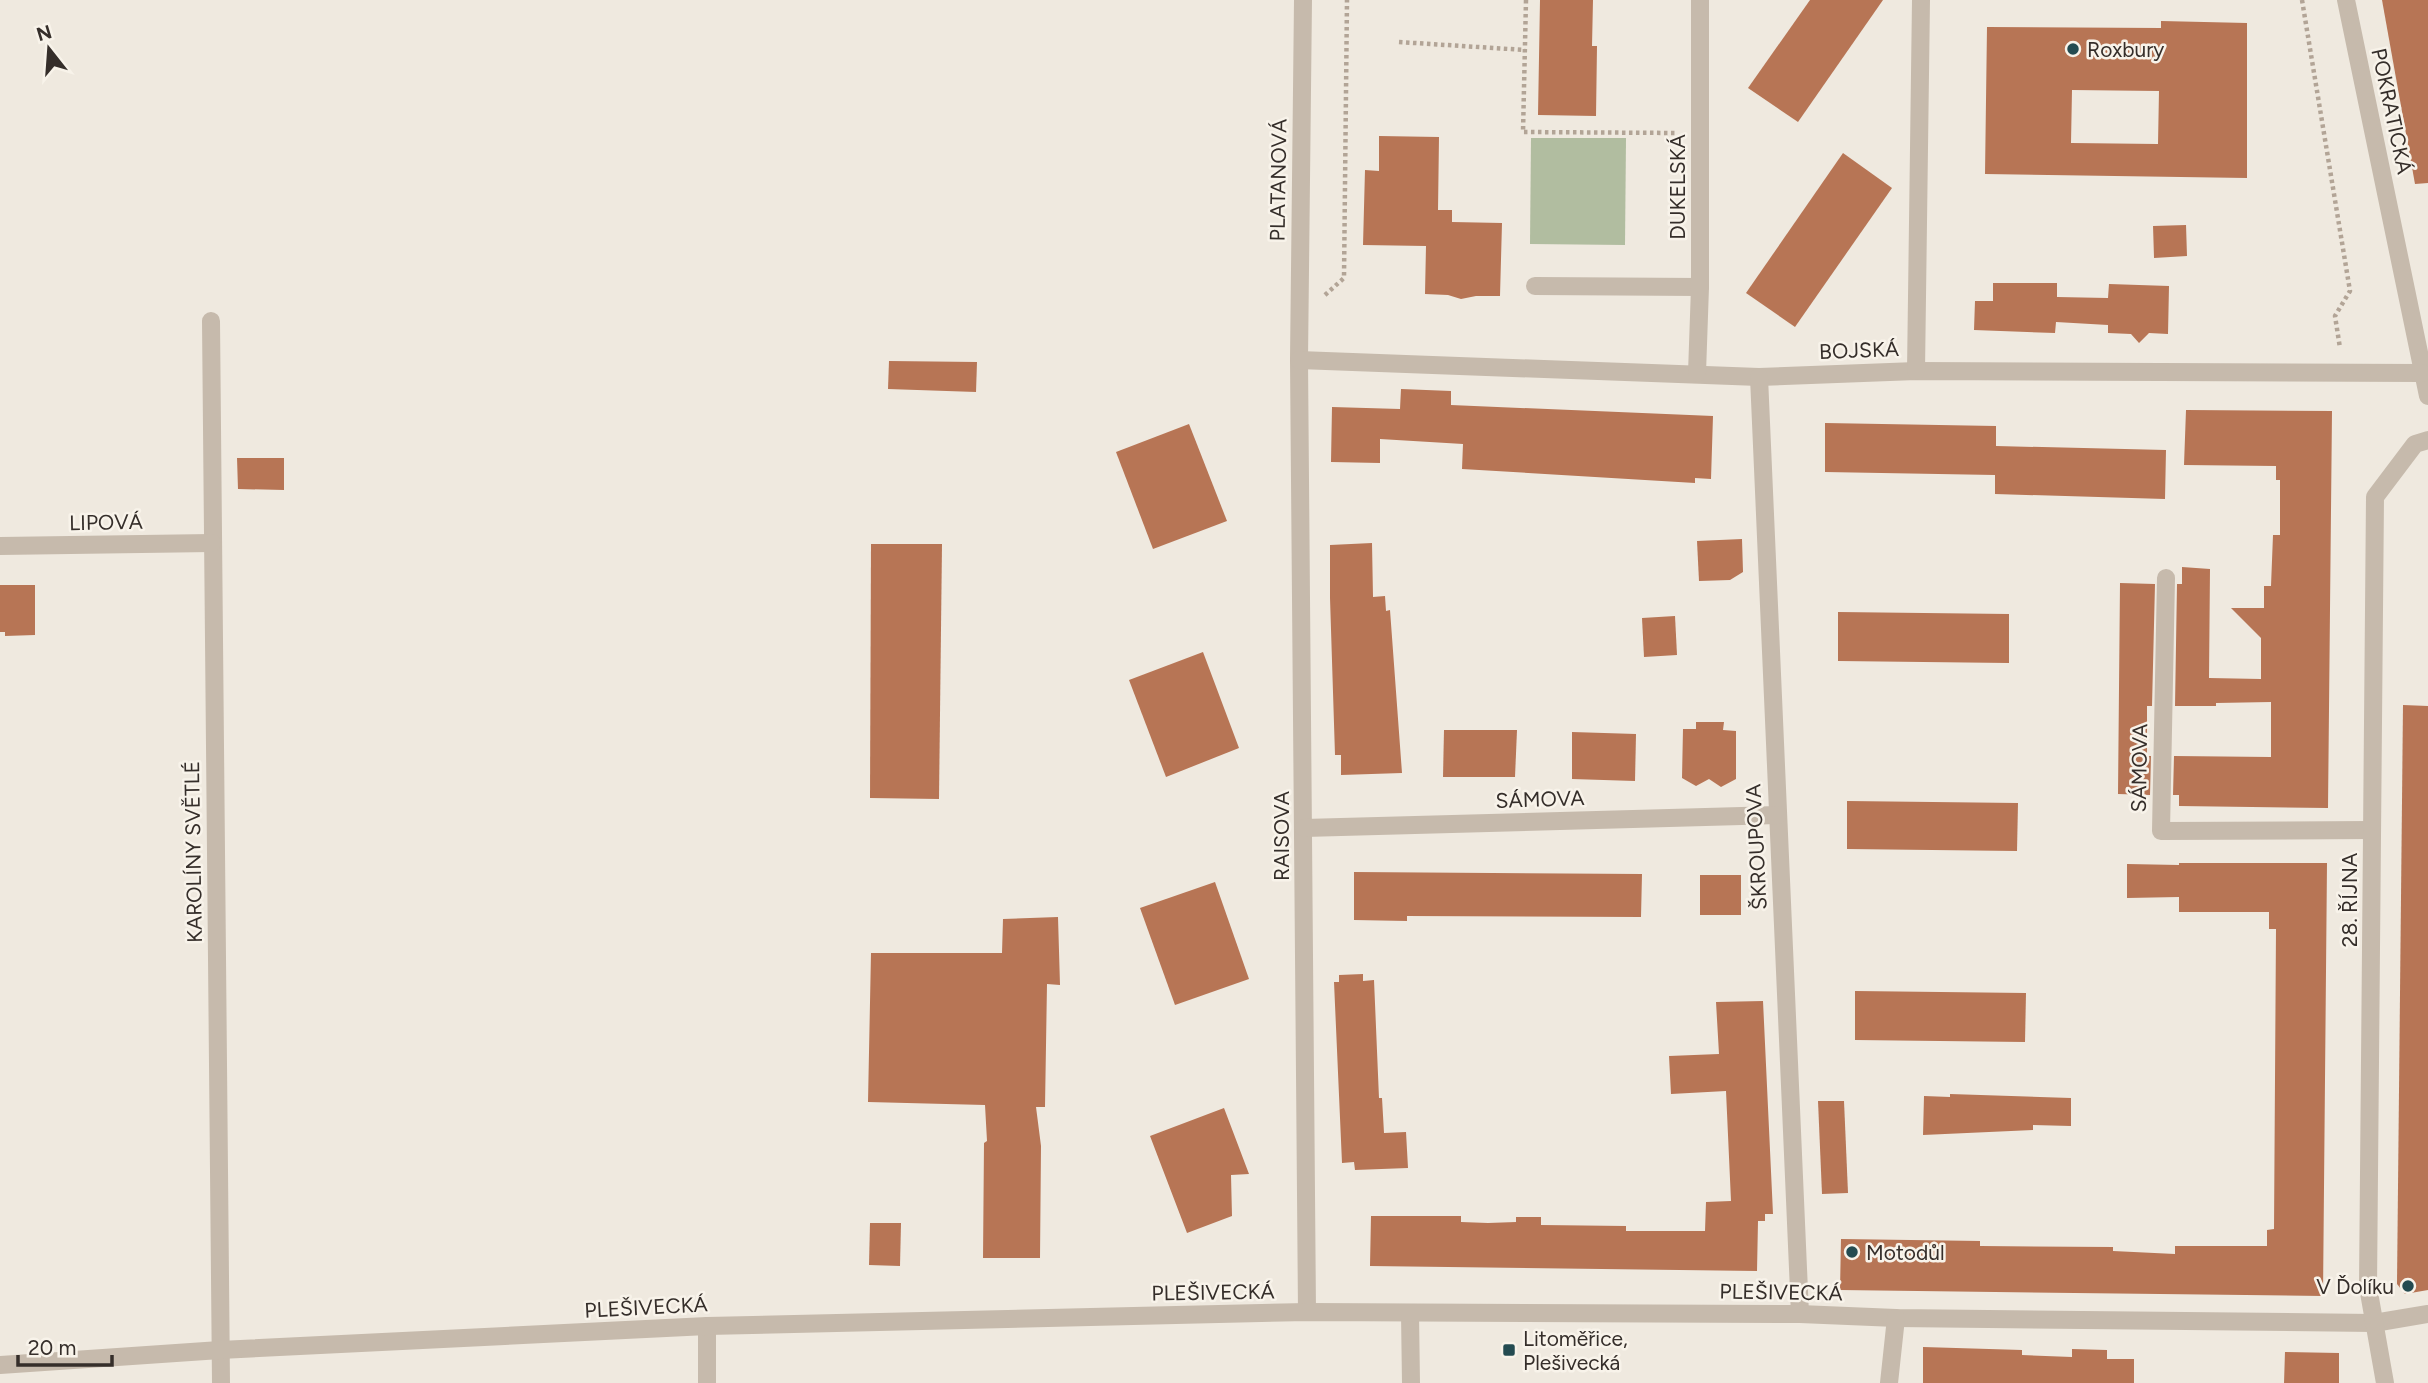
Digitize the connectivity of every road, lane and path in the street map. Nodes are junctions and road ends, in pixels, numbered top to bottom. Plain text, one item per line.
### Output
1 (1303, 0) edge
2 (1347, 0) edge
3 (1526, 0) edge
4 (1700, 0) edge
5 (1921, 0) edge
6 (2302, 0) edge
7 (2346, 0) edge
8 (1399, 43) dead end
9 (1525, 50) junction
10 (1700, 133) junction
11 (1535, 286) dead end
12 (1700, 288) junction
13 (1299, 318) junction
14 (211, 321) dead end
15 (1299, 360) junction
16 (1916, 371) junction
17 (1697, 373) junction
18 (2344, 373) junction
19 (2422, 373) junction
20 (1759, 377) junction
21 (2428, 396) edge
22 (2428, 440) edge
23 (212, 543) junction
24 (0, 546) edge
25 (2166, 578) dead end
26 (1778, 816) junction
27 (1304, 828) junction
28 (2372, 830) junction
29 (1307, 1312) junction
30 (1410, 1313) junction
31 (1800, 1314) junction
32 (2428, 1314) edge
33 (1896, 1318) junction
34 (2374, 1323) junction
35 (707, 1326) junction
36 (220, 1350) junction
37 (0, 1365) edge
38 (221, 1383) edge
39 (708, 1383) edge
40 (1410, 1383) edge
41 (1889, 1383) edge
42 (2385, 1383) edge

1 - 13 street, PLATANOVÁ
2 - 13 path
3 - 9 path
4 - 10 street, DUKELSKÁ
5 - 16 street
6 - 18 path
7 - 19 street, POKRATICKÁ
8 - 9 path
9 - 10 path
10 - 12 street, DUKELSKÁ
11 - 12 street
12 - 17 street, DUKELSKÁ
13 - 15 street, PLATANOVÁ
14 - 23 street, KAROLÍNY SVĚTLÉ
15 - 17 street, BOJSKÁ
15 - 27 street, RAISOVA
16 - 18 street, BOJSKÁ
16 - 20 street, BOJSKÁ
17 - 20 street, BOJSKÁ
18 - 19 street, BOJSKÁ
19 - 21 street, POKRATICKÁ
20 - 26 street, ŠKROUPOVA
22 - 28 street, 28. ŘÍJNA
23 - 24 street, LIPOVÁ
23 - 36 street, KAROLÍNY SVĚTLÉ
25 - 28 street, SÁMOVA
26 - 27 street, SÁMOVA
26 - 31 street, ŠKROUPOVA
27 - 29 street, RAISOVA
28 - 34 street, 28. ŘÍJNA
29 - 30 street, PLEŠIVECKÁ
29 - 35 street, PLEŠIVECKÁ
30 - 31 street, PLEŠIVECKÁ
30 - 40 street
31 - 33 street, PLEŠIVECKÁ
32 - 34 street, PLEŠIVECKÁ
33 - 34 street, PLEŠIVECKÁ
33 - 41 street
34 - 42 street, 28. ŘÍJNA
35 - 36 street, PLEŠIVECKÁ
35 - 39 street
36 - 37 street, PLEŠIVECKÁ
36 - 38 street, KAROLÍNY SVĚTLÉ

